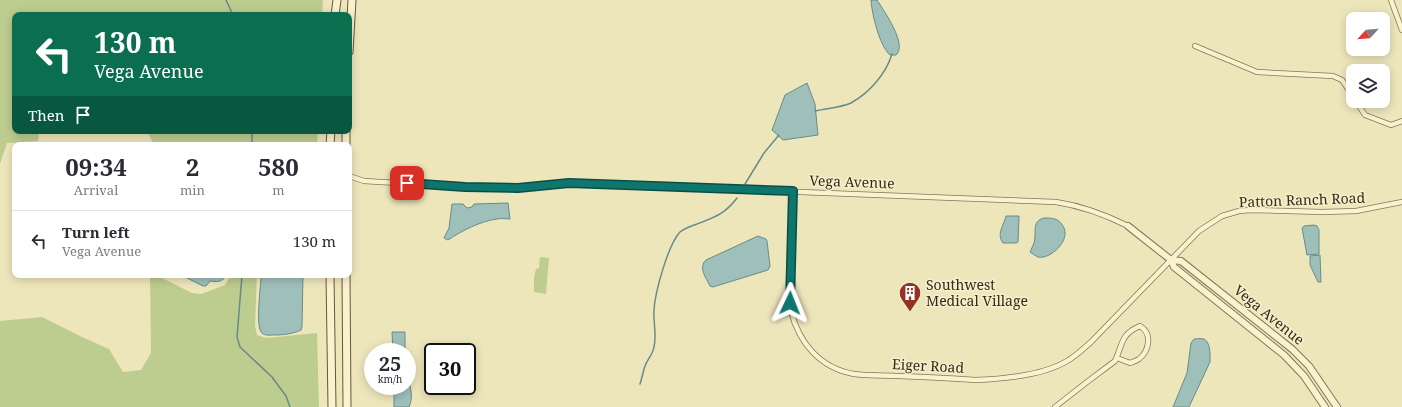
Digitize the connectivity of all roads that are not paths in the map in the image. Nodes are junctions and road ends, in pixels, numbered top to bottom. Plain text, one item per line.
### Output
1 (336, 0) edge
2 (352, 0) edge
3 (1391, 0) edge
4 (335, 12) edge
5 (351, 12) edge
6 (1402, 30) edge
7 (1195, 46) dead end
8 (1346, 86) edge
9 (1360, 108) edge
10 (1402, 121) edge
11 (352, 177) edge
12 (793, 191) junction
13 (1402, 202) edge
14 (1128, 226) joint
15 (1171, 260) junction
16 (330, 278) edge
17 (346, 278) edge
18 (1117, 358) junction
19 (332, 407) edge
20 (348, 407) edge
21 (1055, 407) edge
22 (1325, 407) edge
23 (1337, 407) edge

1 - 4 main road
2 - 5 main road
3 - 6 street
7 - 8 street
9 - 10 street
11 - 12 street, Vega Avenue
12 - 14 street, Vega Avenue
12 - 15 street, Eiger Road
13 - 15 street, Patton Ranch Road
14 - 15 street, Vega Avenue
15 - 22 street, Vega Avenue
15 - 23 street, Vega Avenue
16 - 19 main road
17 - 20 main road
18 - 18 street
18 - 21 street

